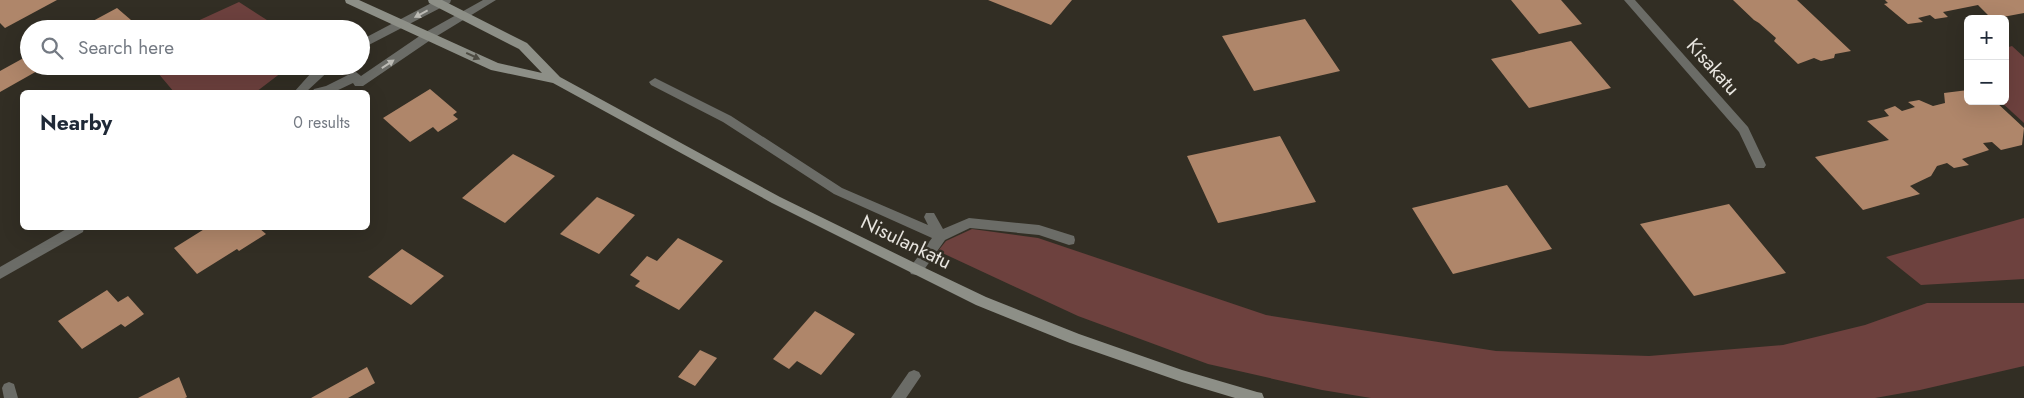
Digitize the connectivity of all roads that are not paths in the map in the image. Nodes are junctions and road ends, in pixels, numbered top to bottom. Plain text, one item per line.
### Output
1 (350, 0) edge
2 (491, 0) edge
3 (1629, 0) edge
4 (440, 1) edge
5 (465, 16) junction
6 (402, 24) junction
7 (428, 36) junction
8 (370, 41) edge
9 (316, 75) edge
10 (556, 80) junction
11 (655, 82) dead end
12 (302, 90) edge
13 (329, 90) edge
14 (1760, 165) dead end
15 (930, 217) dead end
16 (75, 230) edge
17 (940, 236) junction
18 (1070, 240) dead end
19 (916, 270) junction
20 (0, 274) edge
21 (914, 376) dead end
22 (898, 398) edge
23 (1257, 398) edge

1 - 6 main road, Nisulankatu
2 - 5 street
3 - 14 street, Kisakatu
4 - 5 main road, Nisulankatu
4 -> 6 street
5 - 7 street
5 - 10 main road, Nisulankatu
6 - 7 main road, Nisulankatu
6 - 8 street
7 -> 10 main road, Nisulankatu
13 -> 7 street
9 - 12 street
10 - 19 main road, Nisulankatu
11 - 17 street, Nisulankatu
15 - 17 street
16 - 20 street
17 - 18 street, Nisulankatu
17 - 19 street
19 - 23 main road, Nisulankatu
21 - 22 street

